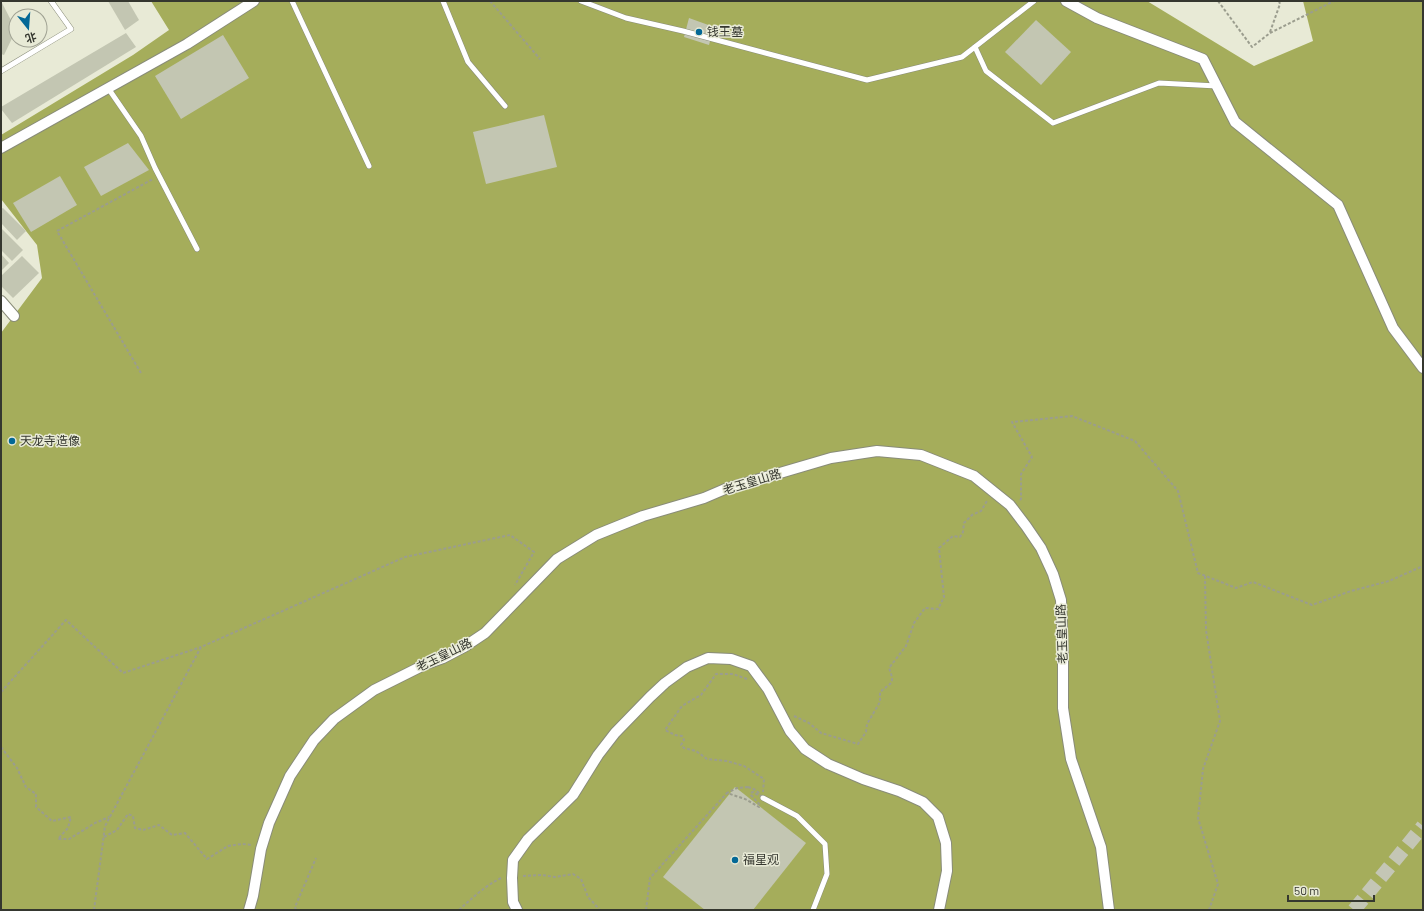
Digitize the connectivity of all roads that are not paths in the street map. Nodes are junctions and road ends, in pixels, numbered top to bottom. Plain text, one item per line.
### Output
1 (51, 1) edge
2 (254, 1) edge
3 (292, 1) edge
4 (443, 1) edge
5 (581, 1) edge
6 (1034, 1) edge
7 (1066, 1) edge
8 (975, 47) junction
9 (1, 71) edge
10 (1216, 86) junction
11 (107, 87) junction
12 (505, 106) dead end
13 (1, 148) edge
14 (369, 166) dead end
15 (197, 249) dead end
16 (1, 301) edge
17 (14, 316) dead end
18 (1423, 368) edge
19 (763, 798) road end
20 (249, 910) edge
21 (517, 910) edge
22 (813, 910) edge
23 (939, 910) edge
24 (1109, 910) edge

1 - 9 lane
2 - 11 street
3 - 14 lane
4 - 12 lane
5 - 8 lane
6 - 8 lane
7 - 10 street
8 - 10 lane
10 - 18 street
11 - 13 street
11 - 15 lane
16 - 17 street
19 - 22 lane
20 - 24 street, 老玉皇山路
21 - 23 street

